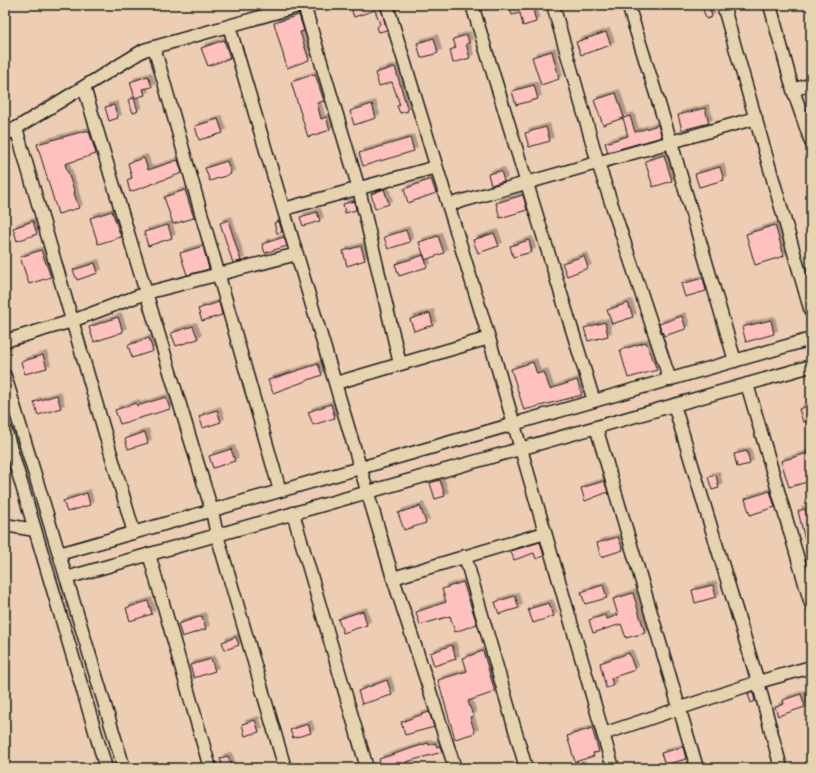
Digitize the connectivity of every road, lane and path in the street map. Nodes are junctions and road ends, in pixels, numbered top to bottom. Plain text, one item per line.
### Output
1 (303, 5) edge
2 (387, 5) edge
3 (472, 5) edge
4 (553, 5) edge
5 (628, 5) edge
6 (723, 5) edge
7 (770, 5) edge
8 (229, 26) junction
9 (154, 47) junction
10 (811, 84) edge
11 (84, 87) junction
12 (792, 90) junction
13 (756, 118) junction
14 (16, 128) junction
15 (5, 136) edge
16 (671, 142) junction
17 (811, 142) edge
18 (598, 163) junction
19 (436, 167) junction
20 (526, 183) junction
21 (359, 189) junction
22 (448, 205) junction
23 (284, 209) junction
24 (297, 254) junction
25 (218, 275) junction
26 (146, 293) junction
27 (811, 312) edge
28 (72, 320) junction
29 (488, 338) junction
30 (811, 339) edge
31 (5, 341) edge
32 (735, 361) junction
33 (400, 364) junction
34 (811, 366) edge
35 (5, 376) edge
36 (670, 380) junction
37 (336, 383) junction
38 (747, 384) junction
39 (594, 401) junction
40 (674, 405) junction
41 (513, 424) junction
42 (596, 427) junction
43 (5, 429) edge
44 (521, 449) junction
45 (10, 462) edge
46 (361, 468) junction
47 (280, 491) junction
48 (368, 492) junction
49 (212, 511) junction
50 (293, 513) junction
51 (5, 525) edge
52 (35, 530) junction
53 (134, 533) junction
54 (545, 533) junction
55 (216, 535) junction
56 (59, 554) junction
57 (149, 554) junction
58 (465, 556) junction
59 (66, 578) junction
60 (393, 578) junction
61 (811, 604) edge
62 (811, 667) edge
63 (758, 682) junction
64 (681, 709) junction
65 (603, 734) junction
66 (106, 768) edge
67 (124, 768) edge
68 (210, 768) edge
69 (284, 768) edge
70 (367, 768) edge
71 (455, 768) edge
72 (526, 768) edge
73 (613, 768) edge
74 (697, 768) edge
75 (780, 768) edge

1 - 8 street
1 - 21 street
2 - 19 street
3 - 20 street
4 - 18 street
5 - 16 street
6 - 13 street
7 - 12 street
8 - 9 street
8 - 23 street
9 - 11 street
9 - 25 street
10 - 12 street
11 - 14 street
11 - 26 street
12 - 17 street
13 - 16 street
13 - 27 street
14 - 15 street
14 - 28 street
16 - 18 street
16 - 32 street
18 - 20 street
18 - 36 street
19 - 21 street
19 - 22 street
20 - 22 street
20 - 39 street
21 - 23 street
21 - 33 street
22 - 29 street
23 - 24 street
24 - 25 street
24 - 37 street
25 - 26 street
25 - 47 street
26 - 28 street
26 - 49 street
28 - 31 street
28 - 53 street
29 - 33 street
29 - 41 street
30 - 32 street
32 - 36 street
33 - 37 street
34 - 38 street
35 - 56 street
36 - 39 street
37 - 46 street
38 - 40 street
38 - 61 street
39 - 41 street
40 - 42 street
40 - 63 street
41 - 44 street
41 - 46 street
42 - 44 street
42 - 64 street
43 - 45 street
44 - 48 street
44 - 54 street
45 - 52 street
46 - 47 street
46 - 48 street
47 - 49 street
48 - 50 street
48 - 60 street
49 - 53 street
49 - 55 street
50 - 55 street
50 - 70 street
51 - 52 street
52 - 66 street
53 - 56 street
54 - 58 street
54 - 65 street
55 - 57 street
55 - 69 street
56 - 59 street
57 - 59 street
57 - 68 street
58 - 60 street
58 - 72 street
59 - 67 street
60 - 71 street
62 - 63 street
63 - 64 street
63 - 75 street
64 - 65 street
64 - 74 street
65 - 73 street

